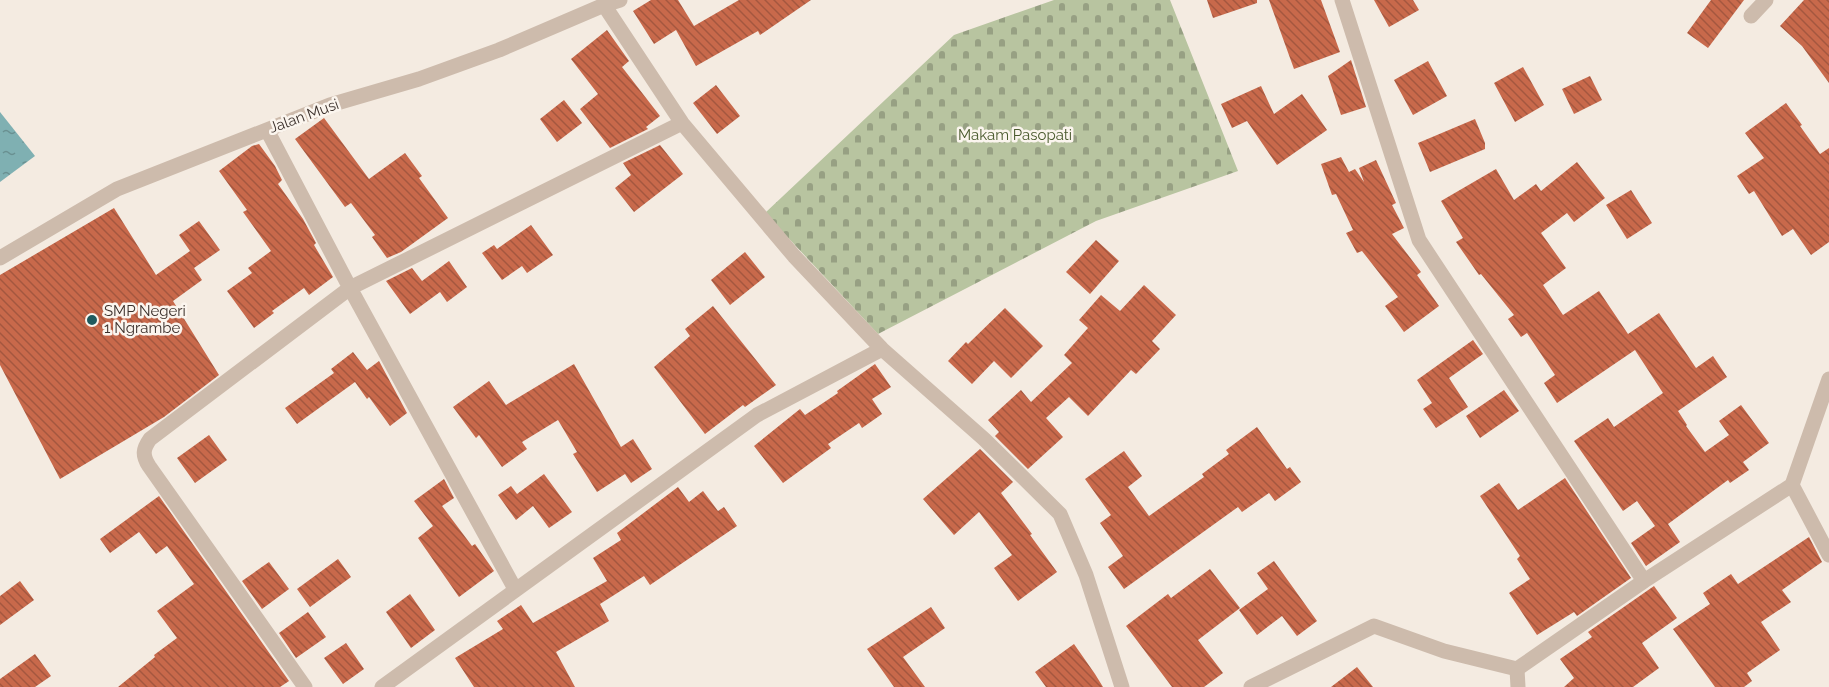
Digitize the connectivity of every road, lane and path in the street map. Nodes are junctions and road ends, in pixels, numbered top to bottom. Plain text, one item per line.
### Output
1 (620, 0) edge
2 (1342, 0) edge
3 (1766, 0) edge
4 (604, 5) junction
5 (1751, 16) dead end
6 (682, 123) junction
7 (267, 130) junction
8 (0, 258) edge
9 (350, 288) junction
10 (882, 349) junction
11 (1829, 379) edge
12 (1792, 485) junction
13 (1829, 555) edge
14 (1644, 581) junction
15 (515, 589) junction
16 (1517, 669) junction
17 (305, 687) edge
18 (382, 687) edge
19 (1122, 687) edge
20 (1251, 687) edge
21 (1518, 687) edge

1 - 4 street, Jalan Musi
2 - 14 street
3 - 5 street
4 - 6 street
4 - 7 street, Jalan Musi
6 - 9 street
6 - 10 street
7 - 8 street, Jalan Musi
7 - 9 street
9 - 15 street
9 - 17 street
10 - 15 street
10 - 19 street
11 - 12 street
12 - 13 street
12 - 14 street
14 - 16 street
15 - 18 street
16 - 20 street
16 - 21 street

